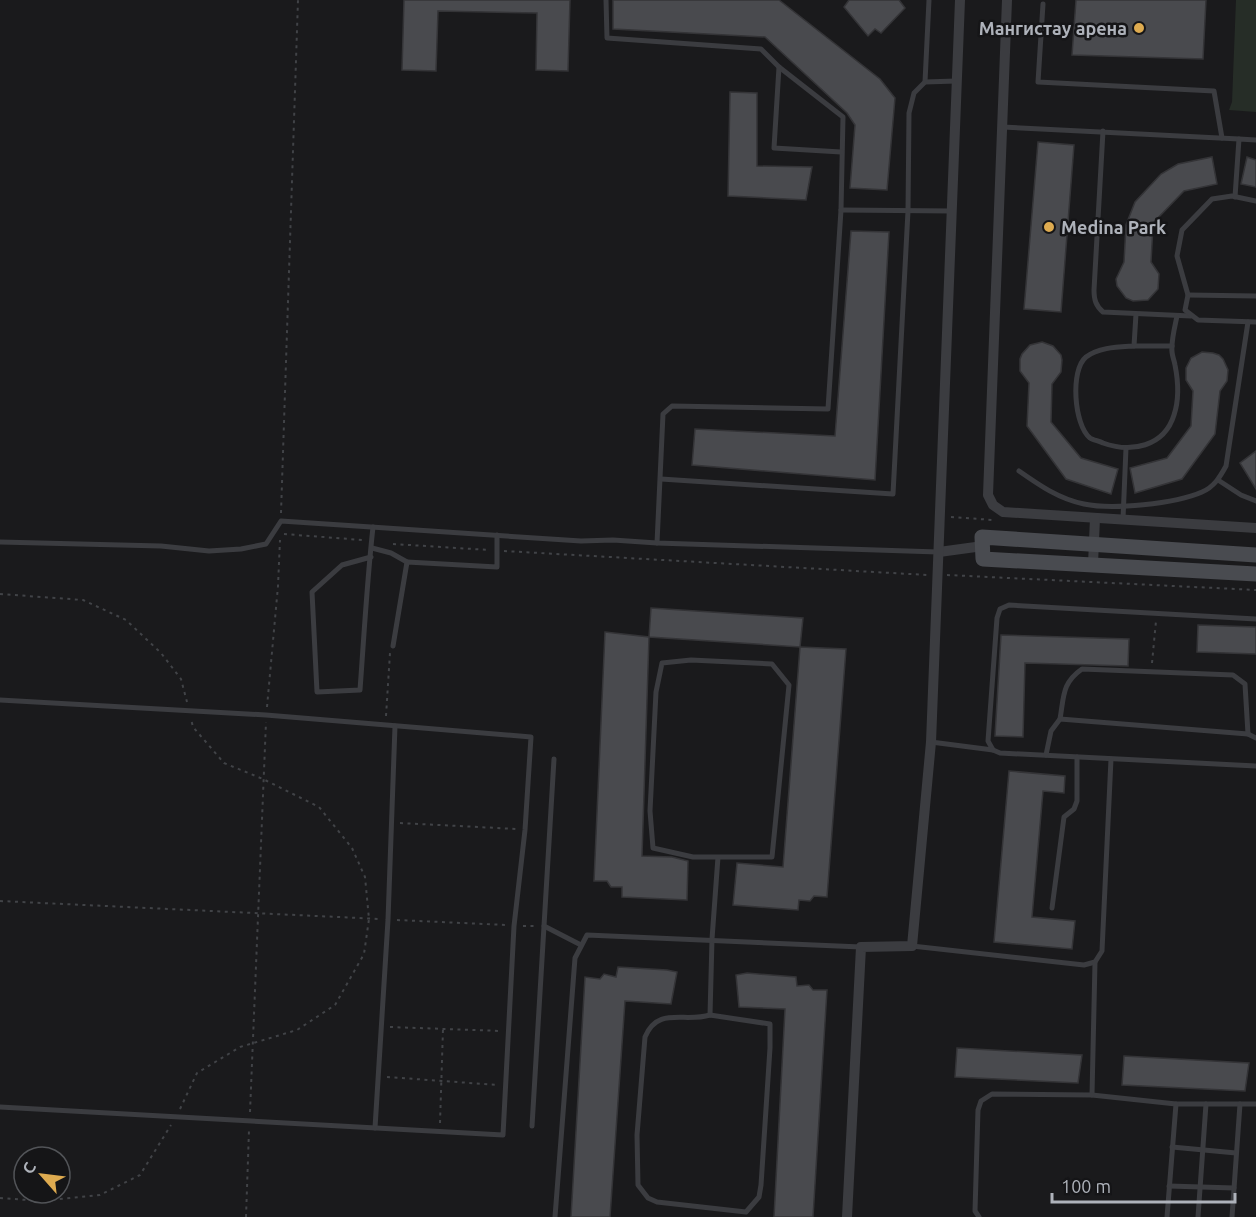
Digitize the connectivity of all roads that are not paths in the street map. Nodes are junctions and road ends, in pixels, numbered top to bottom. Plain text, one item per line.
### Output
1 (606, 0) edge
2 (929, 0) edge
3 (960, 0) edge
4 (1007, 0) edge
5 (1043, 4) dead end
6 (779, 67) junction
7 (957, 81) junction
8 (925, 82) junction
9 (1002, 127) junction
10 (1103, 131) junction
11 (1222, 138) junction
12 (1239, 139) junction
13 (1256, 140) edge
14 (841, 152) junction
15 (1236, 197) junction
16 (1256, 201) edge
17 (841, 210) junction
18 (908, 211) junction
19 (952, 211) junction
20 (1188, 295) junction
21 (1256, 296) edge
22 (1136, 314) junction
23 (1177, 316) junction
24 (1191, 316) junction
25 (1248, 322) junction
26 (1256, 322) edge
27 (1134, 346) junction
28 (1172, 346) junction
29 (1126, 448) junction
30 (1019, 471) dead end
31 (661, 479) junction
32 (1218, 480) junction
33 (1256, 501) edge
34 (1123, 506) junction
35 (1095, 518) junction
36 (1123, 519) junction
37 (374, 527) junction
38 (1256, 528) edge
39 (497, 535) junction
40 (0, 542) edge
41 (657, 543) junction
42 (983, 546) junction
43 (1093, 546) junction
44 (372, 548) junction
45 (939, 552) junction
46 (1256, 555) edge
47 (371, 557) junction
48 (407, 562) junction
49 (1093, 564) junction
50 (1256, 574) edge
51 (1256, 619) edge
52 (393, 646) road end
53 (0, 700) edge
54 (1060, 719) junction
55 (395, 726) junction
56 (1248, 734) junction
57 (1256, 738) edge
58 (931, 742) junction
59 (993, 750) junction
60 (1046, 755) junction
61 (1077, 757) junction
62 (554, 759) dead end
63 (1111, 759) junction
64 (1256, 766) edge
65 (718, 857) junction
66 (1052, 908) dead end
67 (544, 926) junction
68 (712, 939) junction
69 (581, 945) junction
70 (861, 946) junction
71 (912, 946) junction
72 (1095, 962) junction
73 (710, 1015) junction
74 (1092, 1095) junction
75 (1176, 1104) junction
76 (1206, 1104) junction
77 (1240, 1104) junction
78 (1256, 1104) edge
79 (0, 1107) edge
80 (532, 1125) dead end
81 (375, 1128) junction
82 (1172, 1147) junction
83 (1203, 1150) junction
84 (1236, 1153) junction
85 (1169, 1186) junction
86 (1200, 1187) junction
87 (1234, 1188) junction
88 (555, 1217) edge
89 (847, 1217) edge
90 (979, 1217) edge
91 (1167, 1217) edge
92 (1197, 1217) edge
93 (1232, 1217) edge

1 - 6 lane
2 - 8 lane
3 - 7 street
4 - 9 street
5 - 11 lane
6 - 14 lane
6 - 14 lane
7 - 8 lane
7 - 19 street
8 - 18 lane
9 - 10 lane
9 - 35 street
10 - 11 lane
10 - 22 lane
11 - 12 lane
12 - 13 lane
12 - 15 lane
14 - 17 lane
15 - 16 lane
15 - 20 lane
17 - 18 lane
17 - 31 lane
18 - 19 lane
18 - 31 lane
19 - 45 street
20 - 21 lane
20 - 24 lane
22 - 23 lane
22 - 27 lane
23 - 24 lane
23 - 28 lane
24 - 25 lane
25 - 26 lane
25 - 32 lane
27 - 28 lane
27 - 29 lane
28 - 29 lane
29 - 34 lane
30 - 34 lane
31 - 41 lane
32 - 33 lane
32 - 34 lane
34 - 36 lane
35 - 36 street
35 - 43 street
36 - 38 street
37 - 39 lane
37 - 40 lane
37 - 44 lane
39 - 41 lane
39 - 48 lane
41 - 45 lane
42 - 43 street
42 - 45 street
42 - 49 street
43 - 46 street
43 - 49 street
44 - 47 lane
44 - 48 lane
45 - 58 street
47 - 47 lane
48 - 52 lane
49 - 50 street
51 - 59 lane
53 - 55 lane
54 - 56 lane
54 - 56 lane
54 - 60 lane
55 - 81 lane
55 - 81 lane
56 - 57 lane
58 - 59 lane
58 - 71 street
59 - 60 lane
60 - 61 lane
61 - 63 lane
61 - 66 lane
62 - 67 lane
63 - 64 lane
63 - 72 lane
65 - 65 lane
65 - 68 lane
67 - 69 lane
67 - 80 lane
68 - 69 lane
68 - 70 lane
68 - 73 lane
69 - 88 lane
70 - 71 street
70 - 89 street
71 - 72 lane
72 - 74 lane
73 - 73 lane
74 - 75 lane
74 - 90 lane
75 - 76 lane
75 - 82 lane
76 - 77 lane
76 - 83 lane
77 - 78 lane
77 - 84 lane
79 - 81 lane
82 - 83 lane
82 - 85 lane
83 - 84 lane
83 - 86 lane
84 - 87 lane
85 - 86 lane
85 - 91 lane
86 - 87 lane
86 - 92 lane
87 - 93 lane

